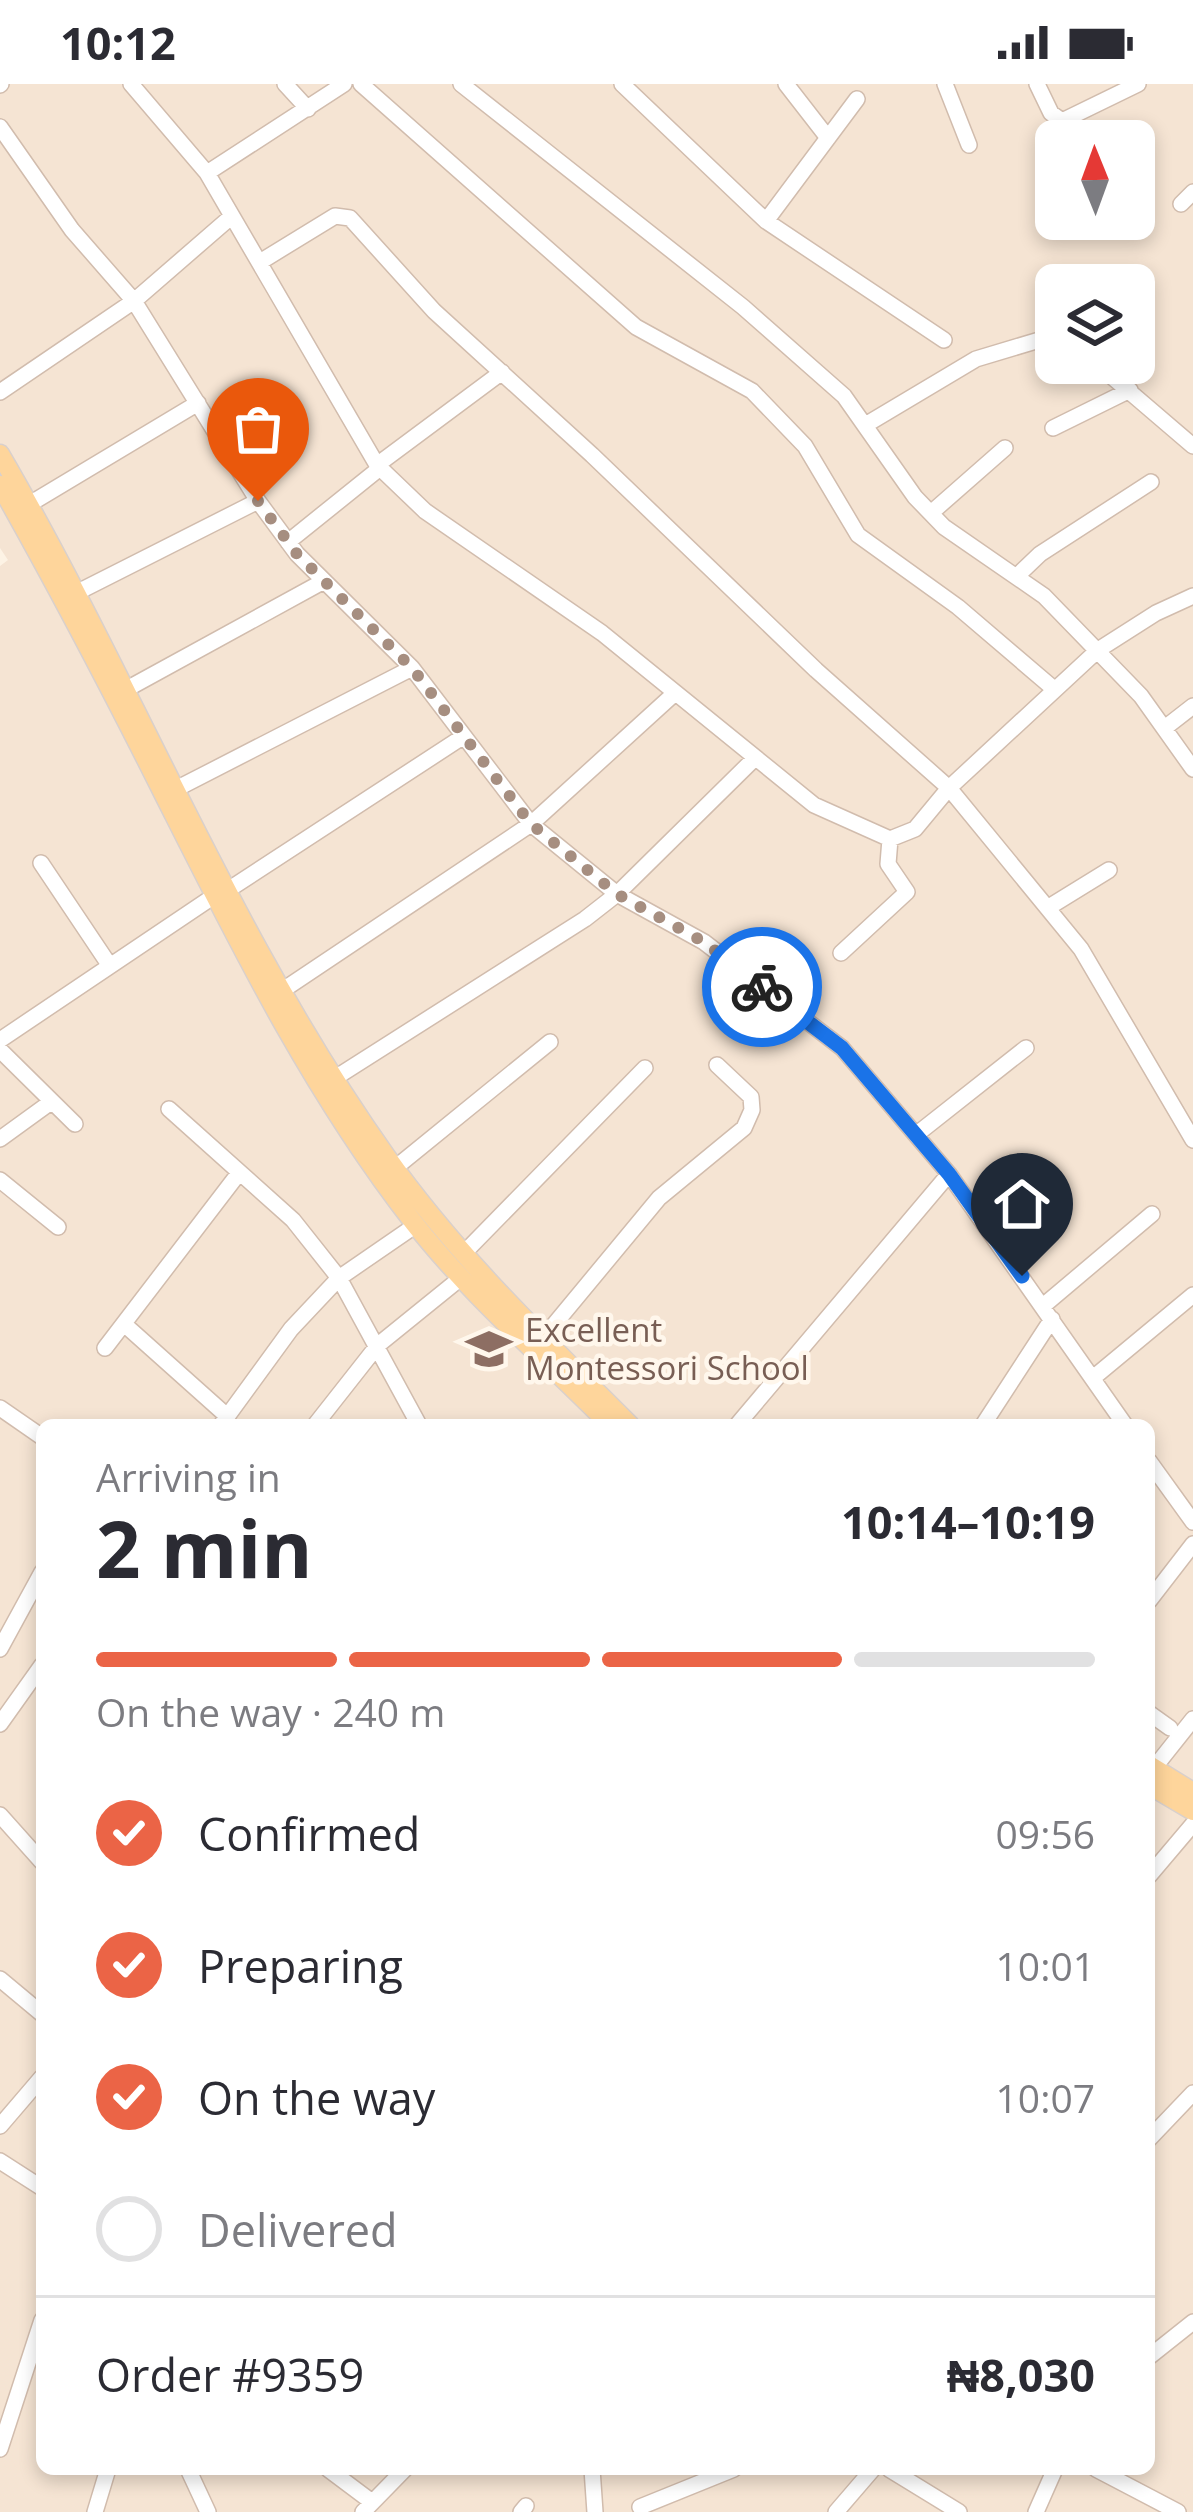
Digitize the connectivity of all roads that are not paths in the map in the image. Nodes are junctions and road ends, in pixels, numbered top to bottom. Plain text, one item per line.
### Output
1 (131, 84) edge
2 (285, 84) edge
3 (344, 84) edge
4 (361, 84) edge
5 (461, 84) edge
6 (622, 84) edge
7 (786, 84) edge
8 (945, 84) edge
9 (1036, 84) edge
10 (1138, 84) edge
11 (857, 99) dead end
12 (308, 109) junction
13 (0, 127) edge
14 (828, 138) junction
15 (970, 146) dead end
16 (207, 173) junction
17 (232, 215) junction
18 (766, 221) junction
19 (260, 262) junction
20 (134, 301) junction
21 (944, 340) dead end
22 (1035, 341) edge
23 (502, 372) junction
24 (1122, 384) edge
25 (1130, 390) junction
26 (0, 392) edge
27 (198, 403) junction
28 (867, 424) junction
29 (1053, 428) dead end
30 (1193, 446) edge
31 (1005, 448) dead end
32 (0, 454) edge
33 (379, 466) junction
34 (1151, 482) dead end
35 (0, 485) edge
36 (258, 501) junction
37 (28, 505) junction
38 (931, 513) junction
39 (288, 542) junction
40 (1018, 575) junction
41 (324, 580) junction
42 (76, 593) junction
43 (1193, 596) edge
44 (1098, 650) junction
45 (412, 668) junction
46 (1054, 689) junction
47 (125, 690) junction
48 (675, 693) junction
49 (1193, 706) edge
50 (1166, 727) junction
51 (464, 736) junction
52 (754, 759) junction
53 (1193, 769) edge
54 (949, 788) junction
55 (176, 789) junction
56 (531, 824) junction
57 (890, 838) junction
58 (41, 863) dead end
59 (1108, 871) dead end
60 (221, 893) junction
61 (617, 894) junction
62 (1049, 907) junction
63 (842, 953) dead end
64 (110, 966) junction
65 (283, 990) junction
66 (0, 1040) edge
67 (550, 1042) dead end
68 (1026, 1048) dead end
69 (0, 1049) edge
70 (717, 1065) dead end
71 (645, 1068) dead end
72 (335, 1078) junction
73 (51, 1102) junction
74 (169, 1109) dead end
75 (75, 1124) dead end
76 (917, 1134) junction
77 (0, 1138) edge
78 (1193, 1140) edge
79 (395, 1168) junction
80 (239, 1173) junction
81 (949, 1174) junction
82 (0, 1180) edge
83 (1152, 1214) dead end
84 (416, 1225) junction
85 (58, 1227) dead end
86 (463, 1254) junction
87 (462, 1277) junction
88 (339, 1278) junction
89 (1193, 1294) edge
90 (1048, 1312) junction
91 (124, 1324) junction
92 (543, 1338) junction
93 (378, 1345) junction
94 (105, 1348) dead end
95 (1093, 1378) junction
96 (0, 1410) edge
97 (222, 1419) edge
98 (225, 1419) edge
99 (321, 1419) edge
100 (415, 1419) edge
101 (604, 1419) edge
102 (624, 1419) edge
103 (742, 1419) edge
104 (986, 1419) edge
105 (1121, 1419) edge
106 (36, 1433) edge
107 (1155, 1468) edge
108 (1193, 1522) edge
109 (1193, 1544) edge
110 (36, 1583) edge
111 (1155, 1593) edge
112 (0, 1649) edge
113 (36, 1673) edge
114 (1155, 1717) edge
115 (1193, 1719) edge
116 (0, 1724) edge
117 (1170, 1728) dead end
118 (1155, 1767) edge
119 (1155, 1775) edge
120 (1155, 1777) edge
121 (1193, 1792) edge
122 (1193, 1810) edge
123 (0, 1815) edge
124 (1193, 1824) edge
125 (36, 1855) edge
126 (1155, 1869) edge
127 (0, 1979) edge
128 (36, 2009) edge
129 (36, 2084) edge
130 (1193, 2093) edge
131 (0, 2126) edge
132 (1155, 2133) edge
133 (0, 2162) edge
134 (36, 2184) edge
135 (1193, 2322) edge
136 (36, 2338) edge
137 (1155, 2352) edge
138 (0, 2449) edge
139 (106, 2475) edge
140 (191, 2475) edge
141 (334, 2475) edge
142 (399, 2475) edge
143 (593, 2475) edge
144 (719, 2475) edge
145 (868, 2475) edge
146 (899, 2475) edge
147 (1052, 2475) edge
148 (1107, 2475) edge
149 (368, 2507) edge
150 (640, 2507) dead end
151 (95, 2512) edge
152 (208, 2512) edge
153 (596, 2512) edge
154 (836, 2512) edge
155 (959, 2512) edge
156 (1036, 2512) edge
157 (1178, 2512) edge

1 - 16 street
2 - 12 street
3 - 12 street
4 - 46 street
5 - 28 street
6 - 18 street
7 - 14 street
8 - 15 street
9 - 10 street
11 - 14 street
12 - 16 street
13 - 20 street
14 - 18 street
16 - 17 street
17 - 19 street
17 - 20 street
18 - 21 street
19 - 23 street
19 - 33 street
20 - 26 street
20 - 27 street
22 - 28 street
23 - 33 street
23 - 54 street
24 - 25 street
25 - 29 street
25 - 30 street
27 - 36 street
27 - 37 street
28 - 38 street
31 - 38 street
32 - 37 main road
33 - 39 street
33 - 48 street
34 - 40 street
35 - 60 main road
36 - 39 street
36 - 42 street
37 - 42 main road
38 - 40 street
39 - 41 street
40 - 44 street
41 - 45 street
41 - 47 street
42 - 47 main road
43 - 44 street
44 - 46 street
44 - 50 street
45 - 51 street
45 - 55 street
46 - 54 street
47 - 55 main road
48 - 52 street
48 - 56 street
49 - 50 street
50 - 53 street
51 - 56 street
51 - 60 street
52 - 57 street
52 - 61 street
54 - 57 street
54 - 62 street
55 - 60 main road
56 - 61 street
56 - 65 street
57 - 63 street
58 - 64 street
59 - 62 street
60 - 64 street
60 - 65 main road
60 - 84 main road
61 - 72 street
61 - 76 street
62 - 78 street
64 - 66 street
65 - 72 main road
67 - 79 street
68 - 76 street
69 - 73 street
70 - 92 street
71 - 86 street
72 - 79 main road
73 - 75 street
73 - 77 street
74 - 80 street
76 - 81 street
79 - 86 main road
80 - 88 street
80 - 91 street
81 - 90 street
81 - 103 street
82 - 85 street
83 - 90 street
84 - 87 main road
84 - 88 street
86 - 92 main road
87 - 93 street
87 - 101 main road
88 - 93 street
88 - 98 street
89 - 95 street
90 - 95 street
90 - 104 street
91 - 94 street
91 - 97 street
92 - 102 main road
93 - 99 street
93 - 100 street
95 - 105 street
96 - 106 street
107 - 108 street
109 - 111 street
110 - 112 street
113 - 116 street
114 - 117 street
115 - 118 street
119 - 121 main road
120 - 122 main road
123 - 125 street
124 - 126 street
127 - 128 street
129 - 131 street
130 - 132 street
133 - 134 street
135 - 137 street
136 - 138 street
139 - 151 street
140 - 152 street
141 - 149 street
142 - 149 street
143 - 153 street
144 - 150 street
145 - 154 street
146 - 155 street
147 - 156 street
148 - 157 street

